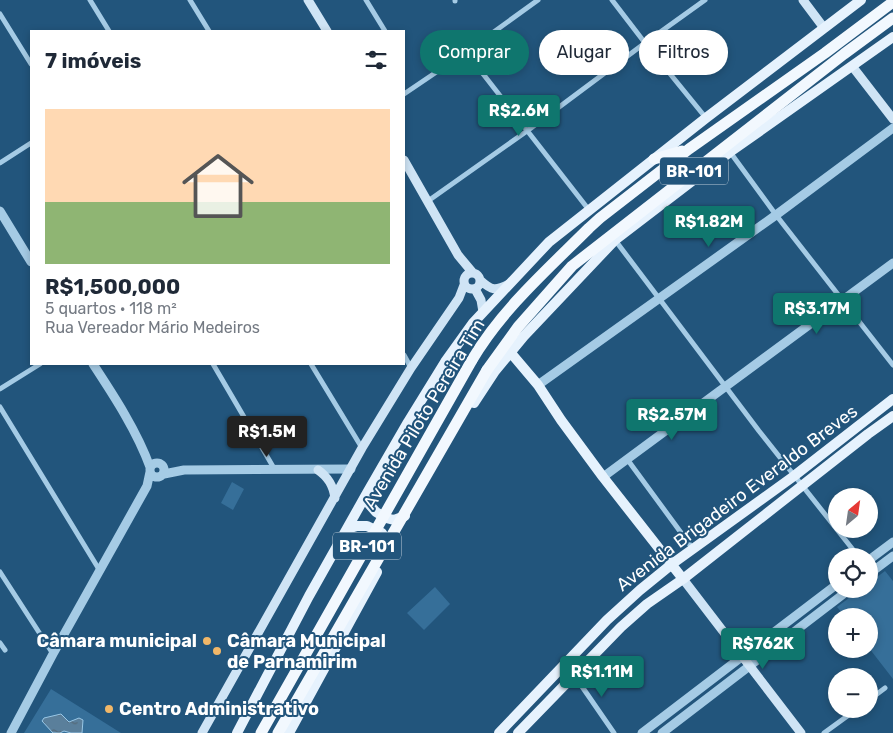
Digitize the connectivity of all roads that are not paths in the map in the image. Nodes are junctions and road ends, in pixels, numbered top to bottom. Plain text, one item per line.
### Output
1 (90, 0) edge
2 (190, 0) edge
3 (308, 0) edge
4 (366, 0) edge
5 (538, 0) edge
6 (612, 0) edge
7 (705, 0) edge
8 (803, 0) edge
9 (861, 0) edge
10 (893, 2) edge
11 (0, 14) edge
12 (893, 18) edge
13 (824, 28) junction
14 (108, 30) edge
15 (208, 30) edge
16 (326, 30) edge
17 (384, 30) edge
18 (496, 30) edge
19 (663, 30) edge
20 (639, 35) edge
21 (893, 37) edge
22 (639, 47) edge
23 (30, 62) edge
24 (852, 66) junction
25 (432, 75) edge
26 (484, 75) edge
27 (671, 75) edge
28 (405, 93) edge
29 (706, 118) junction
30 (893, 119) edge
31 (893, 128) edge
32 (527, 131) junction
33 (30, 144) edge
34 (688, 149) junction
35 (730, 152) junction
36 (654, 159) junction
37 (405, 162) edge
38 (0, 163) edge
39 (428, 201) junction
40 (589, 210) junction
41 (0, 211) edge
42 (776, 215) junction
43 (615, 240) junction
44 (458, 254) junction
45 (30, 260) edge
46 (893, 263) edge
47 (509, 284) junction
48 (471, 285) junction
49 (658, 299) junction
50 (843, 301) junction
51 (483, 312) junction
52 (510, 352) junction
53 (405, 357) edge
54 (38, 365) edge
55 (94, 365) edge
56 (214, 365) edge
57 (312, 365) edge
58 (893, 365) edge
59 (411, 368) junction
60 (538, 385) junction
61 (726, 386) junction
62 (0, 389) edge
63 (893, 399) edge
64 (0, 407) edge
65 (893, 416) edge
66 (362, 448) junction
67 (627, 459) junction
68 (351, 469) junction
69 (158, 470) junction
70 (275, 470) junction
71 (318, 470) junction
72 (794, 476) junction
73 (603, 477) junction
74 (802, 486) junction
75 (367, 493) junction
76 (335, 498) junction
77 (408, 515) junction
78 (347, 528) junction
79 (893, 542) edge
80 (390, 548) junction
81 (852, 548) edge
82 (693, 549) junction
83 (878, 553) edge
84 (893, 556) edge
85 (672, 564) junction
86 (878, 566) edge
87 (0, 572) edge
88 (100, 572) junction
89 (683, 579) junction
90 (7, 584) junction
91 (0, 588) edge
92 (828, 591) edge
93 (838, 598) edge
94 (0, 643) edge
95 (4, 650) dead end
96 (53, 654) junction
97 (742, 656) junction
98 (749, 665) junction
99 (574, 675) junction
100 (885, 688) dead end
101 (878, 693) edge
102 (845, 718) edge
103 (11, 733) edge
104 (202, 733) edge
105 (237, 733) edge
106 (261, 733) edge
107 (278, 733) edge
108 (289, 733) edge
109 (499, 733) edge
110 (518, 733) edge
111 (614, 733) edge
112 (642, 733) edge
113 (662, 733) edge
114 (801, 733) edge
115 (824, 733) edge

1 - 14 street
2 - 15 street
3 - 16 main road
4 - 17 street
5 - 18 street
6 - 20 street
7 - 19 street
8 - 13 main road
9 - 13 main road
10 - 34 highway, Avenida Piloto Pereira Tim / BR-101
11 - 23 street
12 - 107 highway, Avenida Piloto Pereira Tim / BR-101, bridge
13 - 29 main road
21 - 24 main road
22 - 32 street
24 - 30 main road
24 - 35 main road
25 - 28 street
26 - 32 street
27 - 29 street
29 - 36 main road
31 - 42 street
32 - 39 street
32 - 40 street
33 - 38 street
34 - 36 highway
34 - 106 highway, Avenida Piloto Pereira Tim / BR-101, bridge
35 - 42 street
35 - 43 main road
36 - 40 main road
37 - 39 main road
39 - 44 main road
40 - 47 main road
41 - 45 street
42 - 49 street
42 - 50 street
43 - 49 street
43 - 52 main road
44 - 48 main road
44 - 48 main road
46 - 50 street
47 - 48 main road
47 - 51 main road
48 - 51 main road
48 - 59 main road
49 - 60 street
49 - 61 street
50 - 58 street
50 - 61 street
51 - 75 main road
52 - 60 main road
52 - 77 main road
53 - 59 street
54 - 62 street
55 - 69 street
56 - 70 street
57 - 66 street
59 - 66 main road
60 - 73 main road
61 - 67 street
61 - 72 street
63 - 72 main road, Avenida Brigadeiro Everaldo Breves
64 - 88 street
65 - 74 main road, Avenida Brigadeiro Everaldo Breves
66 - 68 main road
67 - 73 street
67 - 82 street
68 - 71 street
68 - 76 main road
69 - 70 street
69 - 88 street
70 - 71 street
71 - 76 main road
72 - 74 street
72 - 82 main road, Avenida Brigadeiro Everaldo Breves
73 - 85 main road
74 - 81 street
74 - 89 main road, Avenida Brigadeiro Everaldo Breves
75 - 77 main road
75 - 78 main road
76 - 104 main road
77 - 80 main road
78 - 80 main road
78 - 105 main road
79 - 83 street
80 - 108 main road
82 - 85 main road, Avenida Brigadeiro Everaldo Breves
84 - 86 street
85 - 89 main road
85 - 109 main road, Avenida Brigadeiro Everaldo Breves
87 - 90 street
88 - 96 street
89 - 97 main road
89 - 99 main road, Avenida Brigadeiro Everaldo Breves
90 - 91 street
90 - 96 street
92 - 97 street
93 - 98 street
94 - 95 street
96 - 103 street
97 - 98 main road
97 - 112 street
98 - 113 street
98 - 114 main road
99 - 110 main road, Avenida Brigadeiro Everaldo Breves
99 - 111 street
100 - 101 street
102 - 115 street

